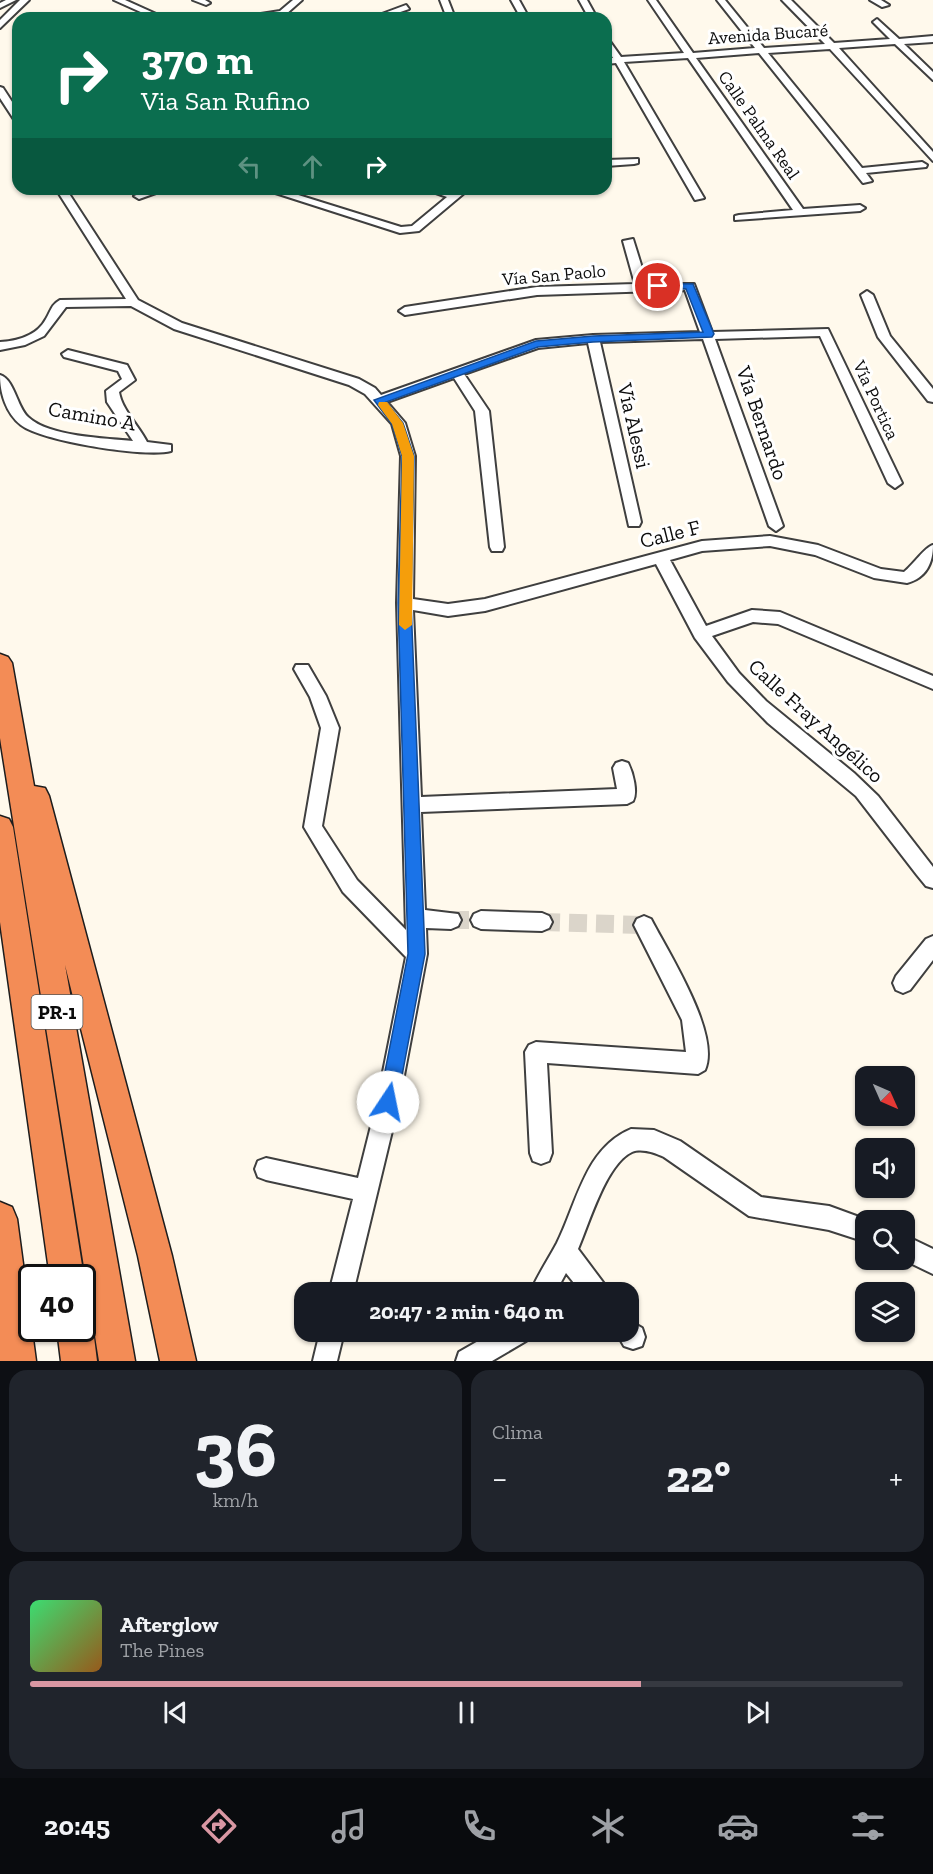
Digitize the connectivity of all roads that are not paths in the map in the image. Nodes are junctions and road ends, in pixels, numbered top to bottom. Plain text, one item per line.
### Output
1 (12, 0) edge
2 (25, 0) edge
3 (118, 0) edge
4 (197, 0) edge
5 (298, 0) edge
6 (652, 0) edge
7 (721, 0) edge
8 (786, 0) edge
9 (874, 0) edge
10 (206, 3) dead end
11 (885, 5) dead end
12 (0, 6) edge
13 (406, 7) dead end
14 (13, 12) edge
15 (147, 12) edge
16 (284, 12) edge
17 (392, 12) edge
18 (12, 13) edge
19 (877, 22) dead end
20 (0, 25) edge
21 (933, 39) edge
22 (899, 42) junction
23 (832, 46) junction
24 (612, 49) edge
25 (762, 51) junction
26 (691, 56) junction
27 (619, 60) junction
28 (612, 61) edge
29 (933, 77) edge
30 (0, 90) edge
31 (12, 109) edge
32 (933, 158) edge
33 (633, 161) dead end
34 (612, 163) edge
35 (922, 165) dead end
36 (858, 171) junction
37 (867, 181) dead end
38 (65, 195) edge
39 (142, 195) edge
40 (287, 195) edge
41 (451, 195) edge
42 (139, 196) dead end
43 (454, 196) joint
44 (699, 198) dead end
45 (860, 208) dead end
46 (800, 213) junction
47 (739, 218) dead end
48 (629, 241) dead end
49 (642, 286) junction
50 (867, 295) dead end
51 (134, 302) junction
52 (405, 311) dead end
53 (709, 334) junction
54 (593, 339) junction
55 (0, 346) edge
56 (68, 354) dead end
57 (456, 373) junction
58 (0, 379) edge
59 (933, 398) edge
60 (380, 400) junction
61 (142, 446) junction
62 (166, 448) dead end
63 (895, 483) dead end
64 (634, 522) dead end
65 (776, 526) dead end
66 (497, 547) dead end
67 (933, 550) edge
68 (662, 558) junction
69 (405, 603) junction
70 (701, 634) junction
71 (0, 663) edge
72 (302, 669) dead end
73 (933, 683) edge
74 (17, 758) junction
75 (622, 768) dead end
76 (412, 805) junction
77 (0, 827) edge
78 (933, 880) edge
79 (416, 919) junction
80 (451, 920) tunnel mouth
81 (481, 920) tunnel mouth
82 (542, 922) tunnel mouth
83 (644, 926) dead end
84 (933, 945) edge
85 (417, 954) junction
86 (903, 983) dead end
87 (541, 1154) dead end
88 (266, 1169) dead end
89 (366, 1191) junction
90 (0, 1219) edge
91 (855, 1227) edge
92 (565, 1252) junction
93 (915, 1253) edge
94 (933, 1262) edge
95 (65, 1264) edge
96 (3, 1271) edge
97 (344, 1282) edge
98 (548, 1282) edge
99 (588, 1282) edge
100 (77, 1342) edge
101 (330, 1342) edge
102 (500, 1342) edge
103 (18, 1361) edge
104 (79, 1361) edge
105 (117, 1361) edge
106 (178, 1361) edge
107 (325, 1361) edge
108 (468, 1361) edge

1 - 12 street
2 - 14 street
3 - 15 street
4 - 10 street
5 - 16 street
6 - 26 street, Calle Palma Real
7 - 25 street
8 - 23 street
9 - 11 street
13 - 17 street
18 - 20 street
19 - 22 street
21 - 22 street, Avenida Bucaré
22 - 23 street, Avenida Bucaré
22 - 29 street
23 - 25 street, Avenida Bucaré
23 - 32 street
24 - 27 street
25 - 26 street, Avenida Bucaré
25 - 36 street
26 - 27 street, Avenida Bucaré
26 - 46 street, Calle Palma Real
27 - 28 street, Avenida Bucaré
27 - 44 street
30 - 31 street
33 - 34 street
35 - 36 street
36 - 37 street
38 - 51 street
39 - 42 street
40 - 43 street
41 - 43 street
45 - 46 street
46 - 47 street
48 - 49 street
49 - 52 street, Vía San Paolo
49 - 53 street, Vía San Paolo
50 - 59 street
51 - 55 street
51 - 60 street
53 - 54 street
53 - 63 street, Vía Portica
53 - 65 street, Vía Bernardo
54 - 57 street
54 - 64 street, Vía Alessi
56 - 61 street
57 - 60 street
57 - 66 street
58 - 61 street, Camino A
60 - 69 street
61 - 62 street, Camino A
67 - 68 street, Calle F
68 - 69 street, Calle F
68 - 70 street, Calle Fray Angélico
69 - 76 street
70 - 73 street
70 - 78 street, Calle Fray Angélico
71 - 74 highway, PR-1
72 - 85 street
74 - 105 highway, PR-1
74 - 106 highway
75 - 76 street
76 - 79 street
77 - 95 highway, PR-1
79 - 80 street
79 - 85 street
81 - 82 street
83 - 87 street
84 - 86 street
85 - 89 street
88 - 89 street
89 - 97 street
90 - 96 highway
91 - 92 street
92 - 98 street
92 - 99 street
93 - 94 street
96 - 103 highway
100 - 104 highway
101 - 107 street
102 - 108 street

